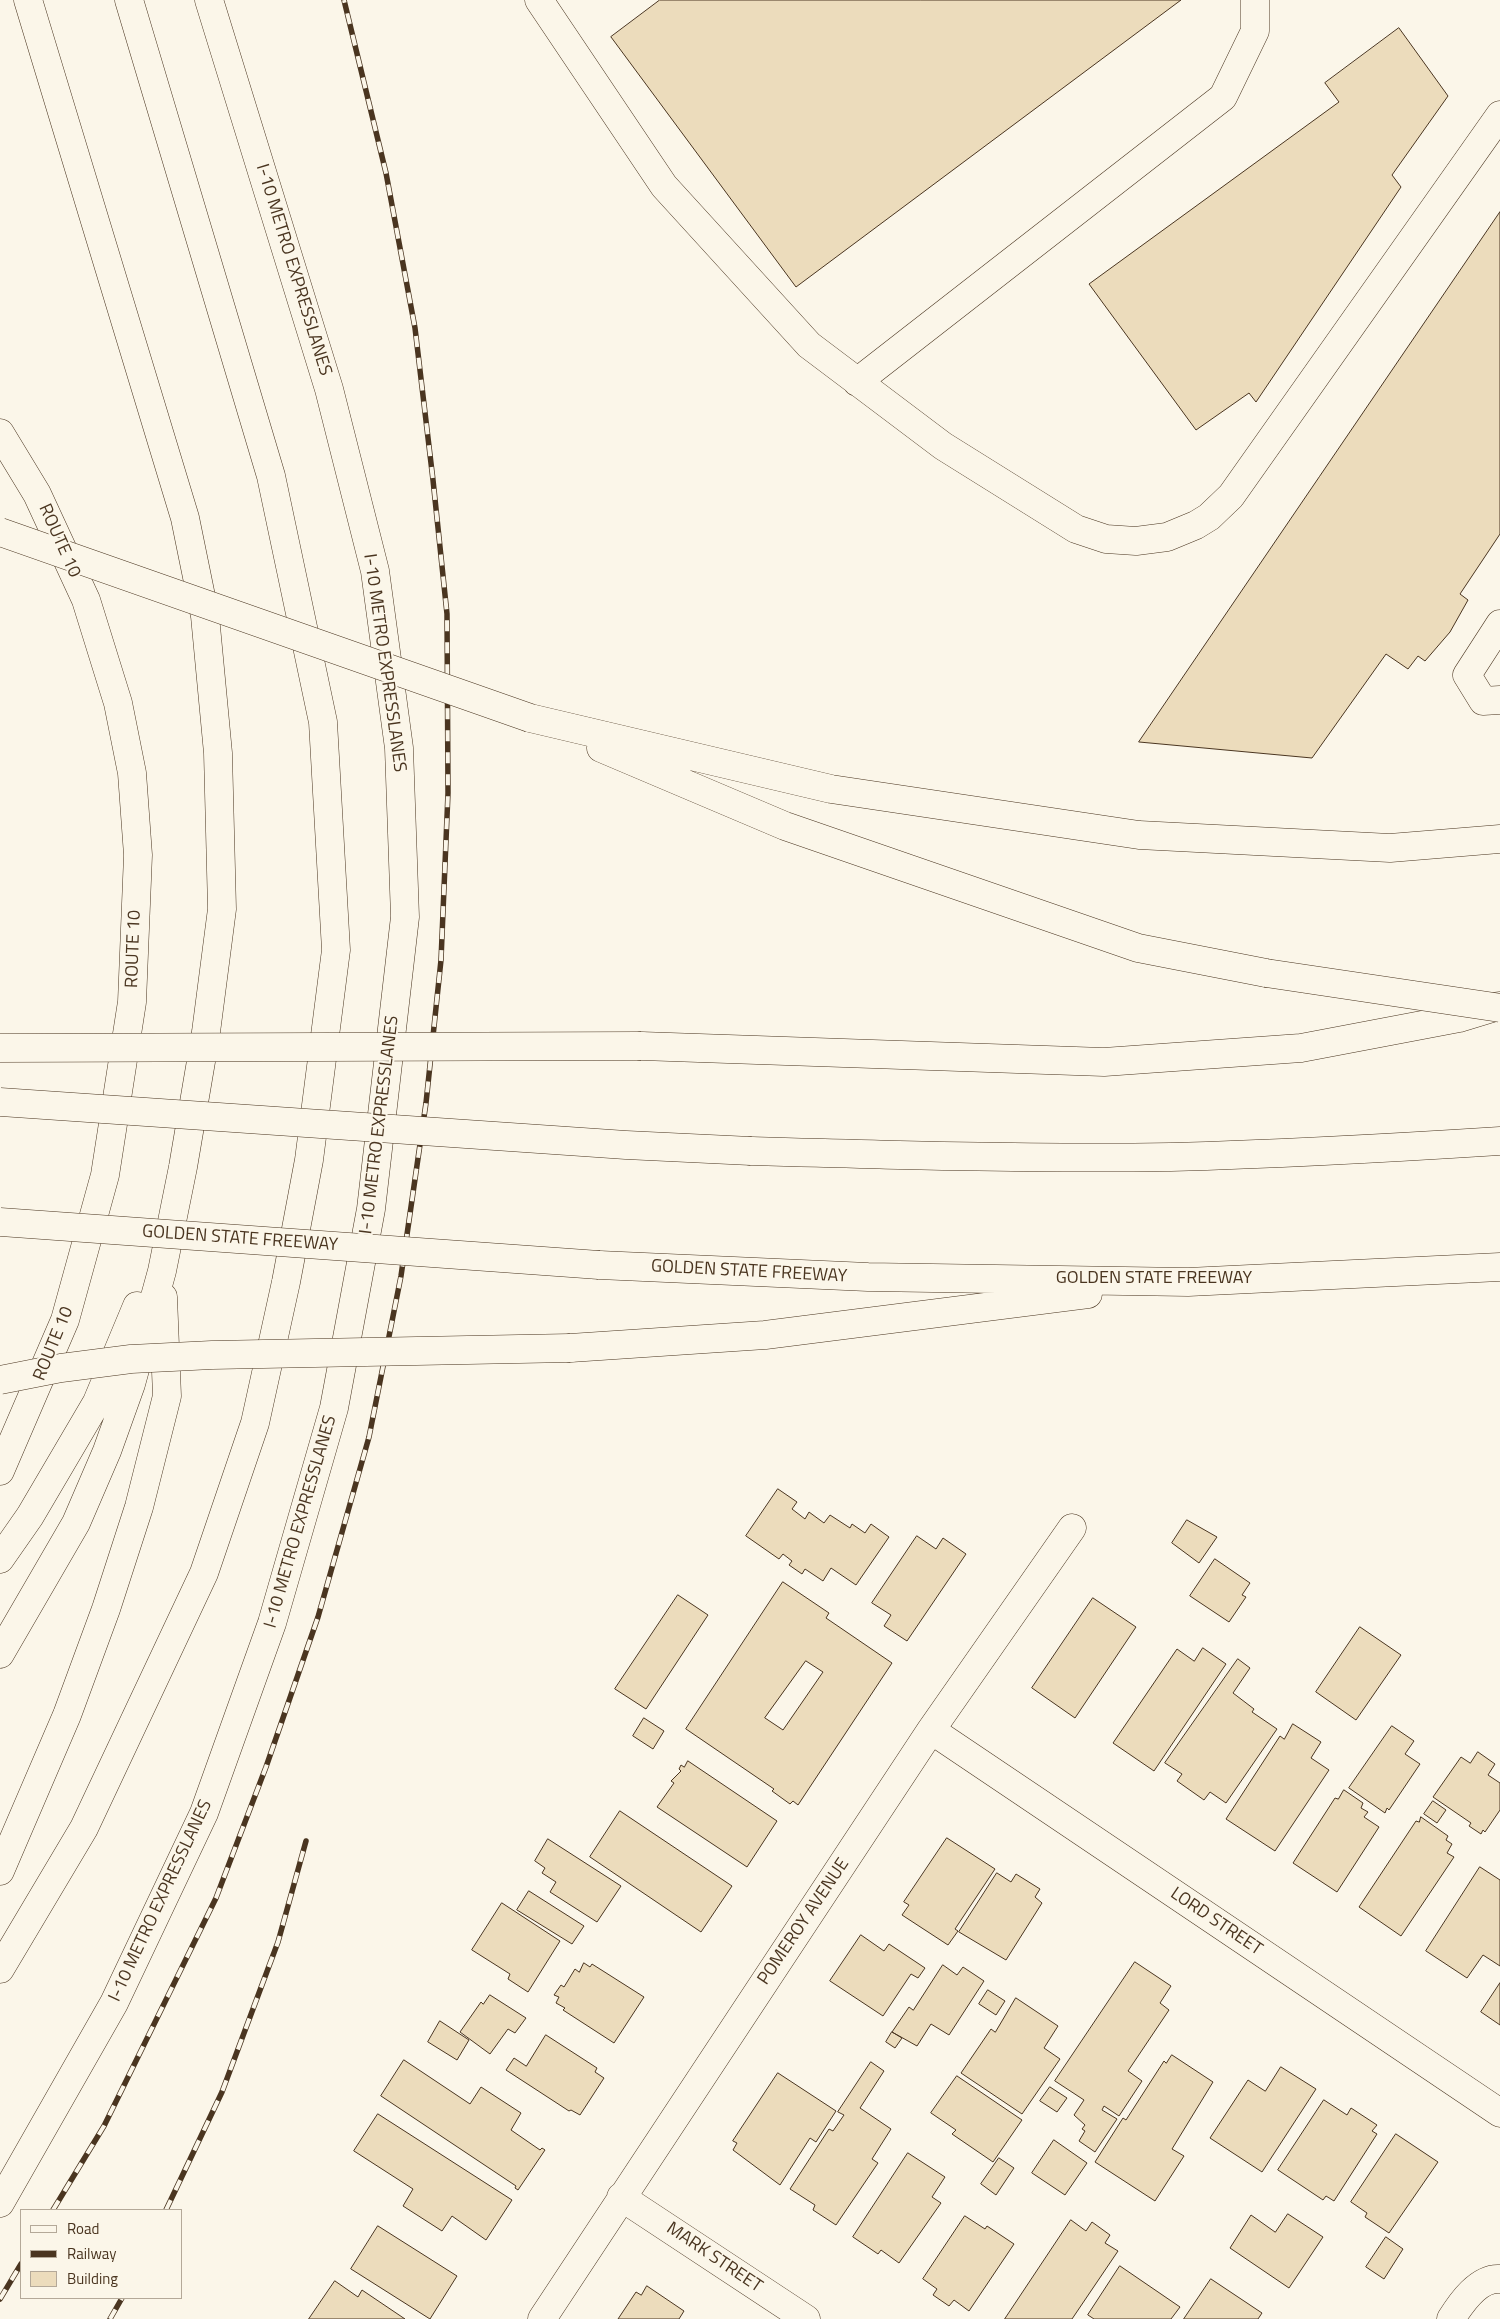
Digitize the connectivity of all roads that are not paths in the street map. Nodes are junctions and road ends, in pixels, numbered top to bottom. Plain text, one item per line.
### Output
1 (28, 0) edge
2 (129, 0) edge
3 (209, 0) edge
4 (538, 0) edge
5 (1255, 0) edge
6 (1500, 115) edge
7 (857, 382) junction
8 (0, 433) edge
9 (0, 532) edge
10 (1500, 624) edge
11 (1500, 700) edge
12 (530, 718) junction
13 (1500, 839) edge
14 (1500, 1007) edge
15 (0, 1048) edge
16 (0, 1102) edge
17 (1500, 1141) edge
18 (183, 1167) junction
19 (0, 1222) edge
20 (1500, 1267) edge
21 (162, 1271) junction
22 (1188, 1282) junction
23 (0, 1380) edge
24 (0, 1472) edge
25 (1072, 1528) dead end
26 (0, 1559) edge
27 (0, 1654) edge
28 (931, 1730) junction
29 (0, 1871) edge
30 (0, 1969) edge
31 (1500, 2113) edge
32 (621, 2197) junction
33 (0, 2203) edge
34 (1500, 2280) edge
35 (542, 2319) edge
36 (806, 2319) edge
37 (1450, 2319) edge

1 - 18 main road
2 - 30 main road
3 - 33 main road, I-10 METRO EXPRESSLANES
4 - 7 main road
5 - 7 main road
6 - 7 main road
8 - 24 main road, ROUTE 10
9 - 12 main road, bridge
10 - 11 main road
12 - 13 main road
12 - 14 main road, bridge
14 - 15 main road, bridge
16 - 17 main road, bridge
18 - 21 main road
18 - 26 main road
19 - 22 main road, GOLDEN STATE FREEWAY, bridge
20 - 22 main road, GOLDEN STATE FREEWAY
21 - 27 main road
21 - 29 main road
22 - 23 main road, bridge
25 - 28 main road, POMEROY AVENUE
28 - 31 main road, LORD STREET
28 - 32 main road, POMEROY AVENUE
32 - 35 main road, POMEROY AVENUE
32 - 36 main road, MARK STREET
34 - 37 main road

